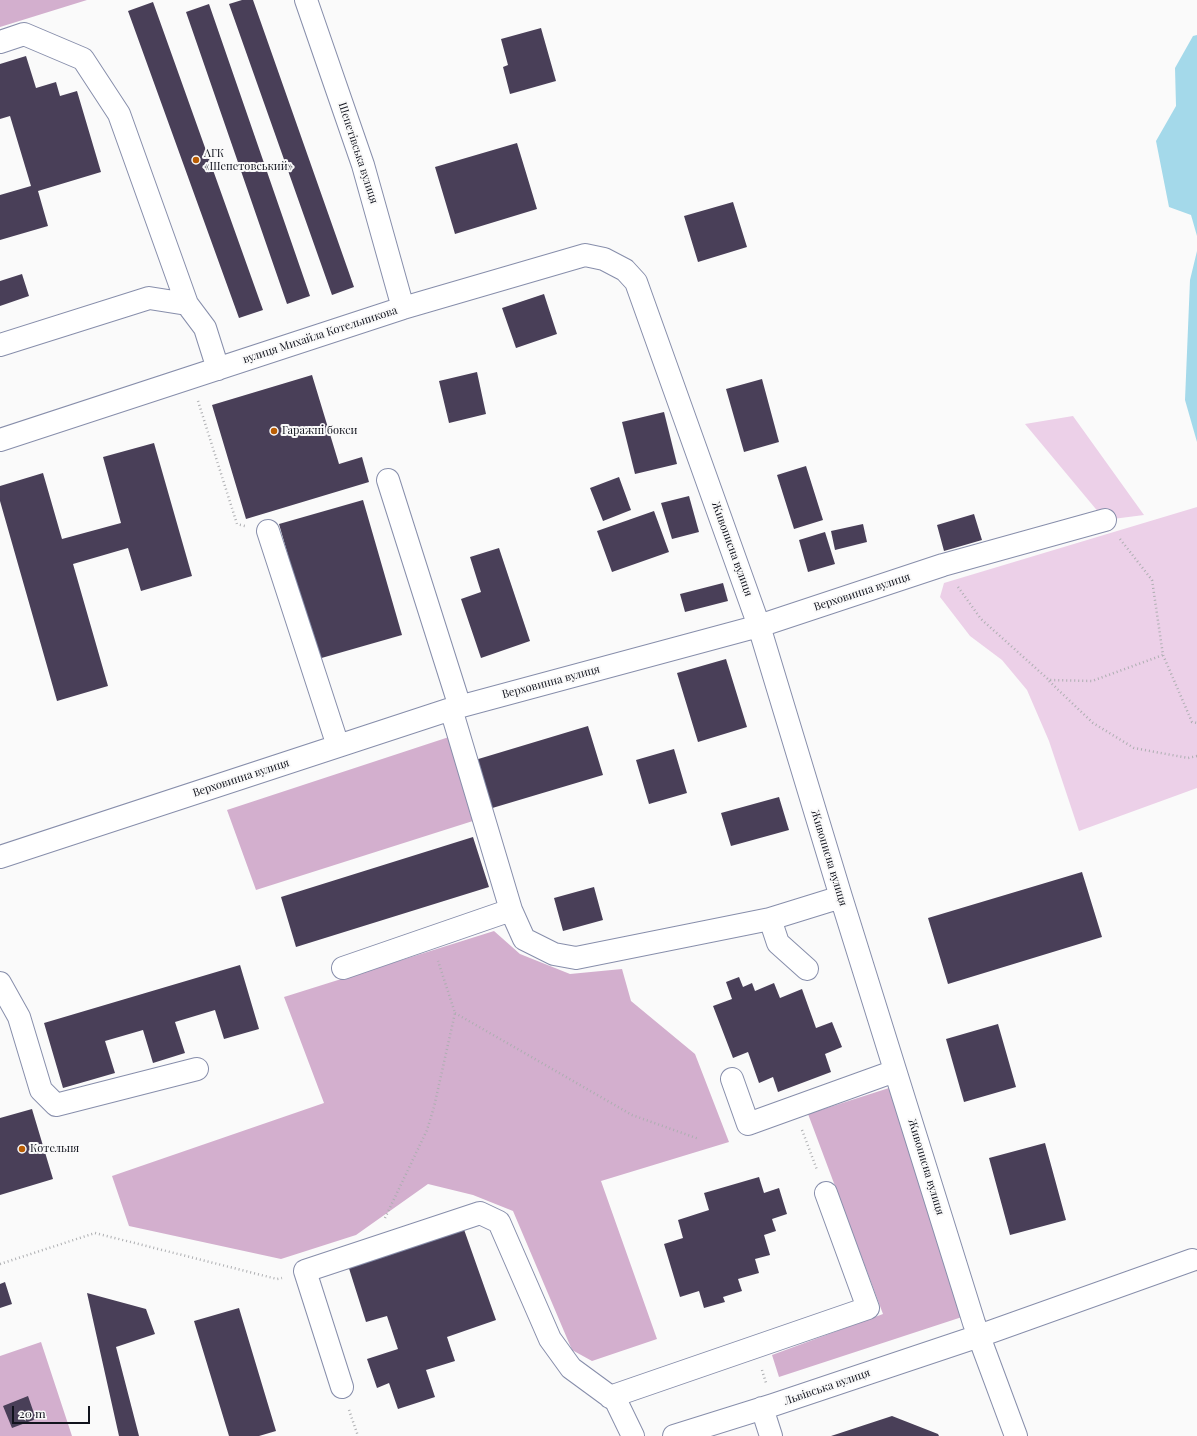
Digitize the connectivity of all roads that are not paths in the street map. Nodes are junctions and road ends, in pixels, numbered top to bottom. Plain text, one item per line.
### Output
1 (306, 0) edge
2 (0, 42) edge
3 (636, 282) joint
4 (187, 304) junction
5 (403, 308) junction
6 (0, 345) edge
7 (218, 369) junction
8 (0, 440) edge
9 (388, 480) dead end
10 (1105, 520) road end
11 (268, 531) road end
12 (759, 626) junction
13 (455, 708) junction
14 (338, 746) junction
15 (0, 857) edge
16 (841, 897) junction
17 (511, 910) junction
18 (770, 919) junction
19 (343, 968) dead end
20 (807, 969) dead end
21 (0, 983) edge
22 (197, 1070) dead end
23 (895, 1071) junction
24 (732, 1079) dead end
25 (826, 1193) road end
26 (1192, 1260) dead end
27 (979, 1336) junction
28 (342, 1387) dead end
29 (610, 1397) junction
30 (767, 1406) junction
31 (632, 1436) edge
32 (674, 1436) edge
33 (771, 1436) edge
34 (1016, 1436) edge

1 - 5 street, Шепетівська вулиця
2 - 4 street
3 - 5 street, вулиця Михайла Котельникова
3 - 12 street, Живописна вулиця
4 - 6 street
4 - 7 street
5 - 7 street, вулиця Михайла Котельникова
7 - 8 street, вулиця Михайла Котельникова
9 - 13 street
10 - 12 street, Верховинна вулиця
11 - 14 street
12 - 13 street, Верховинна вулиця
12 - 16 street, Живописна вулиця
13 - 14 street, Верховинна вулиця
13 - 17 street
14 - 15 street, Верховинна вулиця
16 - 18 street
16 - 23 street, Живописна вулиця
17 - 18 street
17 - 19 street
18 - 20 street
21 - 22 street
23 - 24 street
23 - 27 street, Живописна вулиця
25 - 29 street
26 - 27 street, Львівська вулиця
27 - 30 street, Львівська вулиця
27 - 34 street, Живописна вулиця
28 - 29 street
29 - 31 street
30 - 32 street, Львівська вулиця
30 - 33 street

